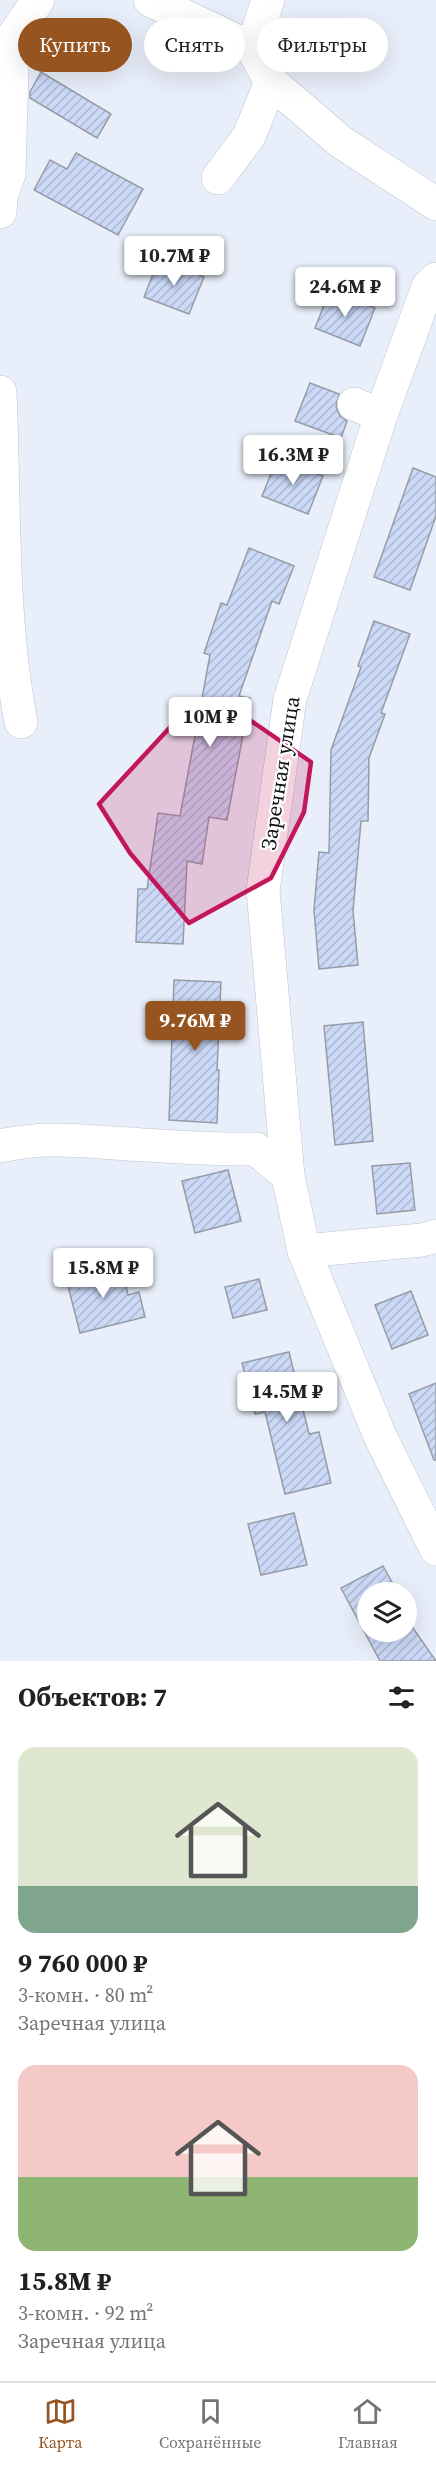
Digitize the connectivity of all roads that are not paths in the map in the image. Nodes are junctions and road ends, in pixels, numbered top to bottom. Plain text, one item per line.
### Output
1 (38, 0) edge
2 (150, 0) edge
3 (268, 0) edge
4 (252, 48) junction
5 (271, 82) junction
6 (218, 178) dead end
7 (436, 204) edge
8 (0, 212) edge
9 (436, 279) edge
10 (0, 392) edge
11 (21, 722) dead end
12 (0, 1146) edge
13 (288, 1176) junction
14 (436, 1236) edge
15 (303, 1251) junction
16 (436, 1549) edge

1 - 8 street
2 - 4 street
3 - 4 street
4 - 5 street
5 - 6 street
5 - 7 street
9 - 13 street, Заречная улица
10 - 11 street
12 - 13 street
13 - 15 street, Заречная улица
14 - 15 street
15 - 16 street, Заречная улица

